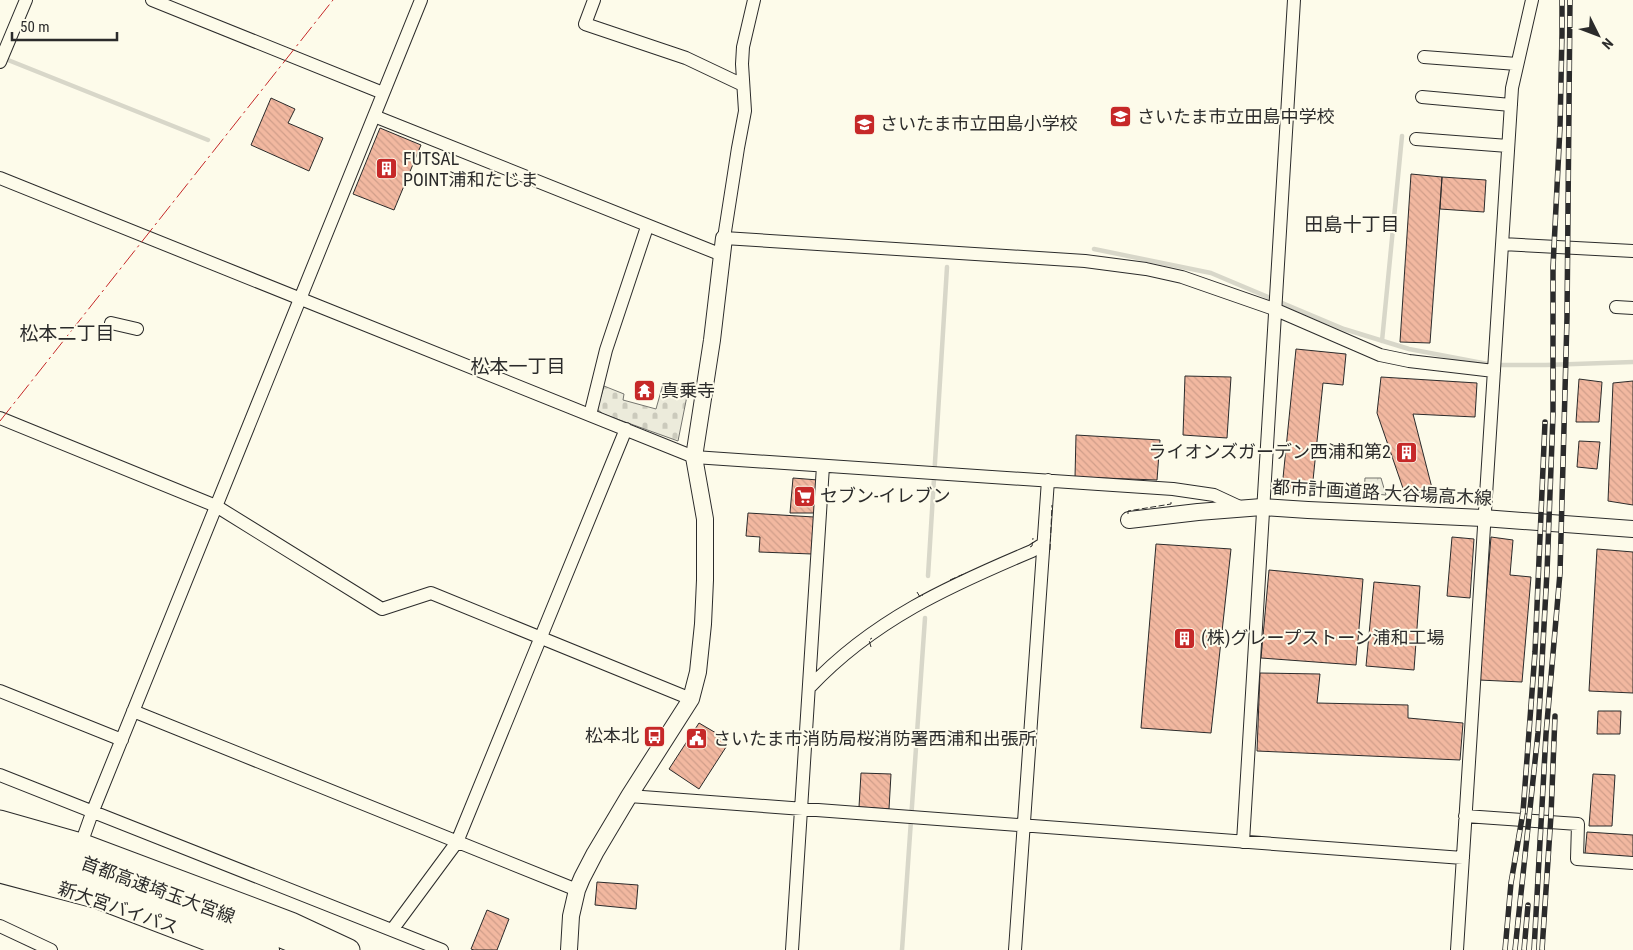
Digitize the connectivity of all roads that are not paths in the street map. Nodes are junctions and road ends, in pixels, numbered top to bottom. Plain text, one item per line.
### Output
1 (26, 0) edge
2 (152, 0) edge
3 (420, 0) edge
4 (754, 0) edge
5 (1294, 0) edge
6 (1532, 0) edge
7 (589, 2) edge
8 (1424, 57) dead end
9 (0, 62) edge
10 (1517, 64) junction
11 (743, 86) junction
12 (383, 93) junction
13 (1422, 97) dead end
14 (1511, 106) junction
15 (374, 116) junction
16 (1416, 139) dead end
17 (1508, 146) junction
18 (0, 178) edge
19 (647, 226) junction
20 (724, 238) junction
21 (1502, 244) junction
22 (1633, 251) edge
23 (722, 255) junction
24 (300, 299) junction
25 (1616, 307) dead end
26 (1633, 308) edge
27 (1274, 309) junction
28 (111, 323) dead end
29 (137, 329) dead end
30 (1494, 370) junction
31 (590, 415) junction
32 (0, 418) edge
33 (626, 430) junction
34 (694, 457) junction
35 (823, 466) junction
36 (1048, 480) junction
37 (216, 506) junction
38 (1262, 507) junction
39 (1243, 508) junction
40 (1483, 518) junction
41 (1129, 520) dead end
42 (1633, 529) edge
43 (1043, 544) junction
44 (541, 638) junction
45 (810, 687) junction
46 (0, 691) edge
47 (691, 699) junction
48 (133, 711) junction
49 (122, 740) junction
50 (0, 775) edge
51 (629, 796) junction
52 (801, 808) junction
53 (92, 813) junction
54 (1465, 816) junction
55 (0, 821) edge
56 (1024, 825) junction
57 (0, 838) edge
58 (458, 842) junction
59 (1242, 842) junction
60 (81, 844) junction
61 (0, 857) edge
62 (1463, 858) junction
63 (1633, 863) edge
64 (0, 872) edge
65 (577, 890) junction
66 (0, 926) edge
67 (392, 930) junction
68 (51, 950) edge
69 (234, 950) edge
70 (268, 950) edge
71 (314, 950) edge
72 (349, 950) edge
73 (442, 950) edge
74 (569, 950) edge
75 (792, 950) edge
76 (1015, 950) edge
77 (1457, 950) edge

1 - 9 street
2 - 12 street
3 - 12 street
4 - 11 street
5 - 27 street
6 - 10 street
7 - 11 street
8 - 10 street
10 - 14 street
11 - 20 street
12 - 15 street
13 - 14 street
14 - 17 street
15 - 19 street
15 - 24 street
16 - 17 street
17 - 21 street
18 - 24 street
19 - 23 street
19 - 31 street
20 - 23 street
20 - 27 street
21 - 22 street
21 - 30 street
23 - 34 street
24 - 31 street
24 - 37 street
25 - 26 street
27 - 30 street
27 - 38 street
28 - 29 street
30 - 40 street
31 - 33 street
32 - 37 street
33 - 34 street
33 - 44 street
34 - 35 street
34 - 47 street
35 - 36 street
35 - 45 street
36 - 39 street
36 - 43 street
37 - 44 street
37 - 48 street
38 - 39 street, 都市計画道路 大谷場高木線
38 - 40 street, 都市計画道路 大谷場高木線
38 - 59 street
39 - 41 street, 都市計画道路 大谷場高木線
40 - 42 street, 都市計画道路 大谷場高木線
40 - 54 street
43 - 45 street
43 - 56 street
44 - 47 street
44 - 58 street
45 - 52 street
46 - 49 street
47 - 51 street
48 - 49 street
48 - 58 street
49 - 53 street
50 - 53 street
51 - 52 street
51 - 65 street
52 - 56 street
52 - 75 street
53 - 60 street
53 - 67 street
54 - 62 street
54 - 63 street
55 - 60 highway
56 - 59 street
56 - 76 street
57 - 71 highway, 首都高速埼玉大宮線
58 - 65 street
58 - 67 street
59 - 62 street
60 - 72 highway
61 - 70 highway, 首都高速埼玉大宮線
62 - 77 street
64 - 69 highway, 新大宮バイパス
65 - 74 street
66 - 68 street
67 - 73 street

